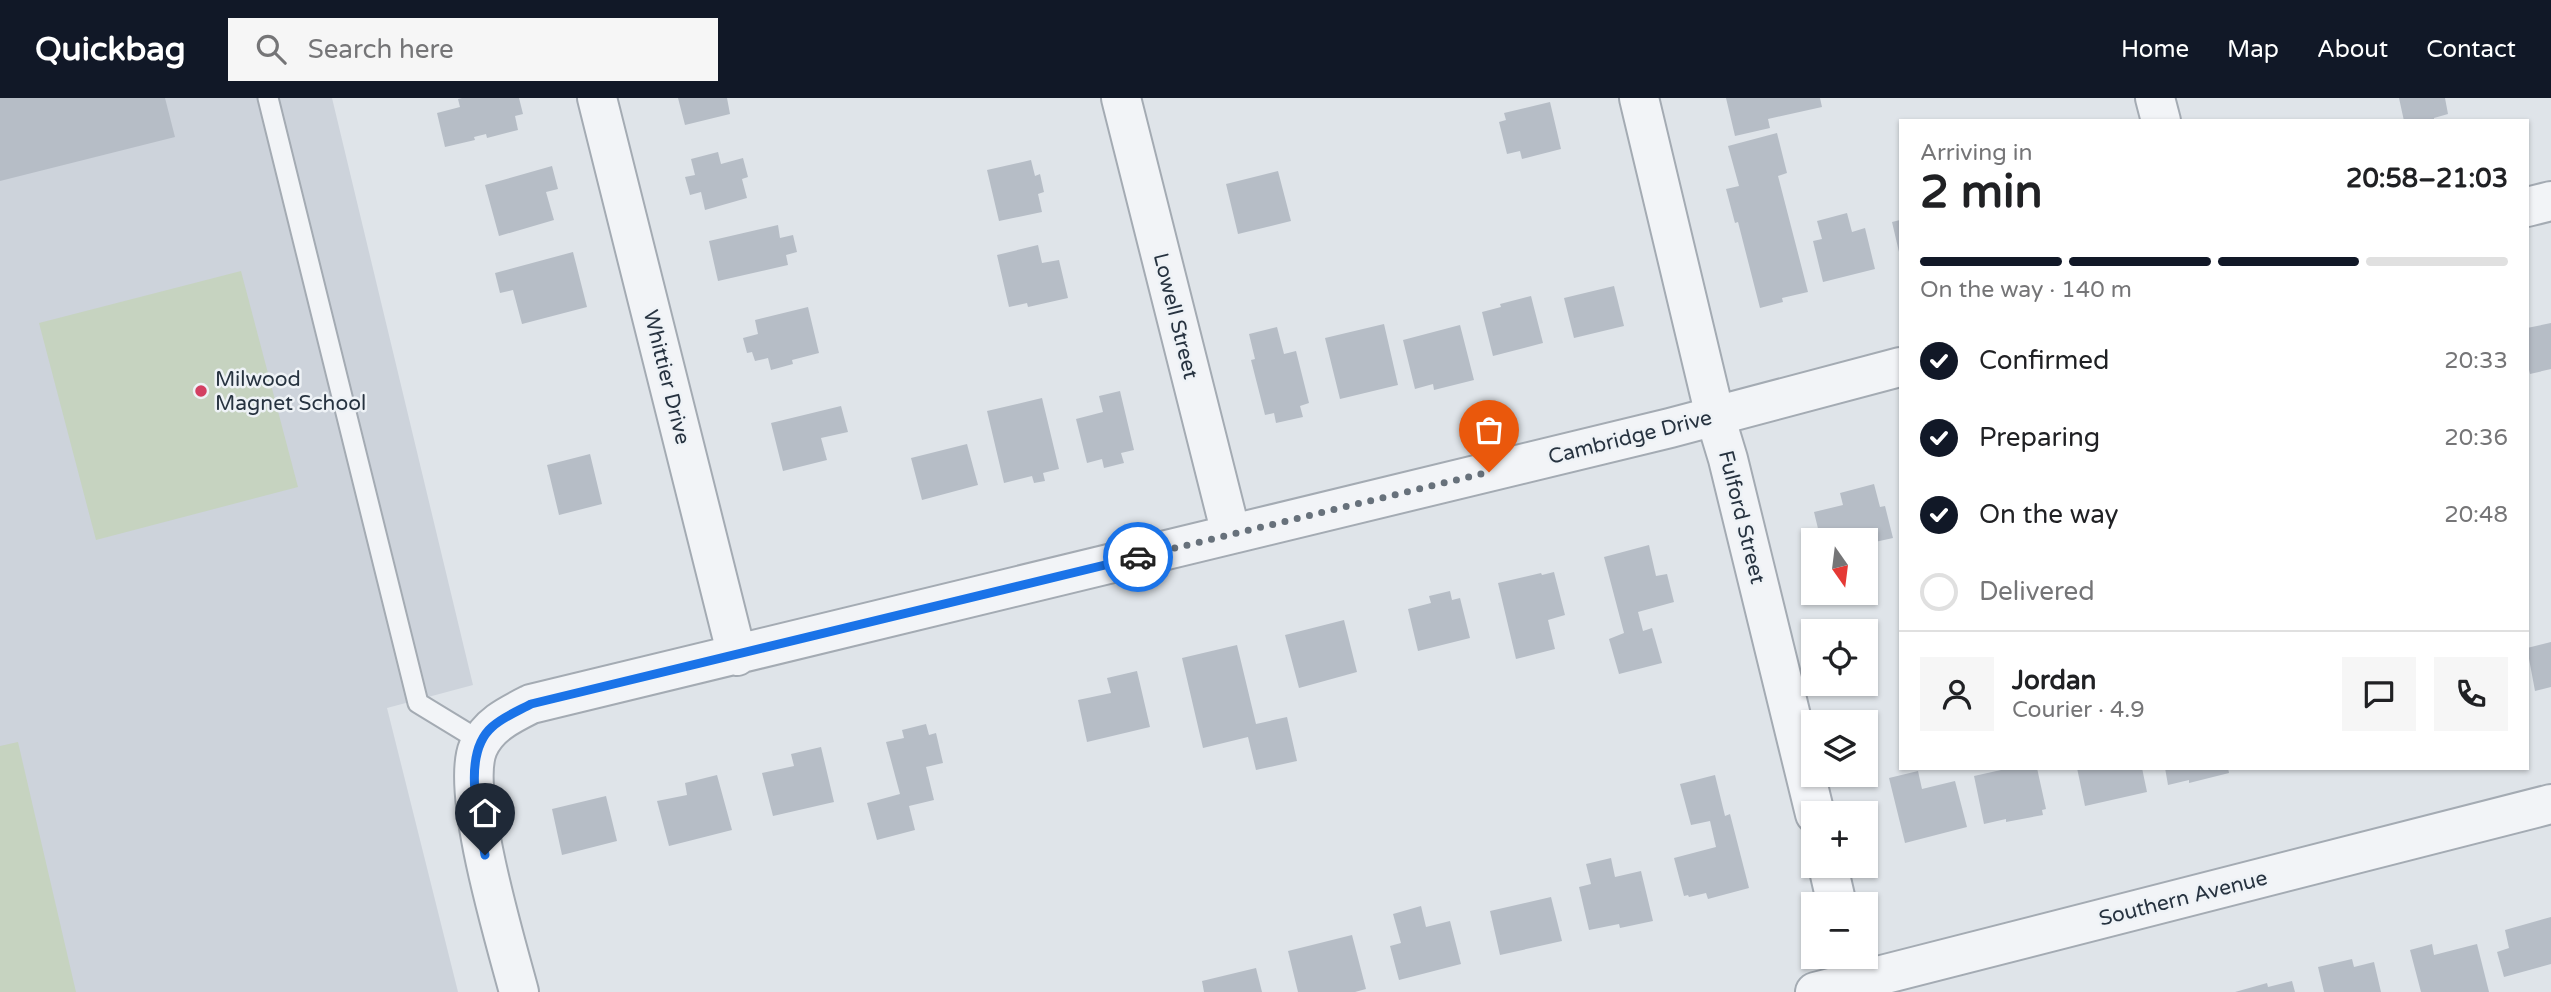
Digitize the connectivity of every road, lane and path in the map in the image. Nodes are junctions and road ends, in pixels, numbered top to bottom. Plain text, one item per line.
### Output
1 (268, 98) edge
2 (597, 98) edge
3 (1121, 98) edge
4 (1639, 98) edge
5 (2155, 98) edge
6 (2160, 119) edge
7 (2551, 201) edge
8 (2529, 206) edge
9 (1899, 367) edge
10 (1715, 416) junction
11 (1231, 534) junction
12 (737, 656) junction
13 (480, 746) junction
14 (1812, 801) edge
15 (2551, 804) edge
16 (1855, 977) edge
17 (519, 992) edge
18 (1815, 992) edge

1 - 13 lane
2 - 12 street, Whittier Drive
3 - 11 street, Lowell Street
4 - 10 street, Fulford Street
5 - 6 street
7 - 8 street
9 - 10 street, Cambridge Drive
10 - 11 street, Cambridge Drive
10 - 14 street, Fulford Street
11 - 12 street, Cambridge Drive
12 - 13 street, Cambridge Drive
13 - 17 street
15 - 16 street, Southern Avenue
16 - 18 street, Southern Avenue

